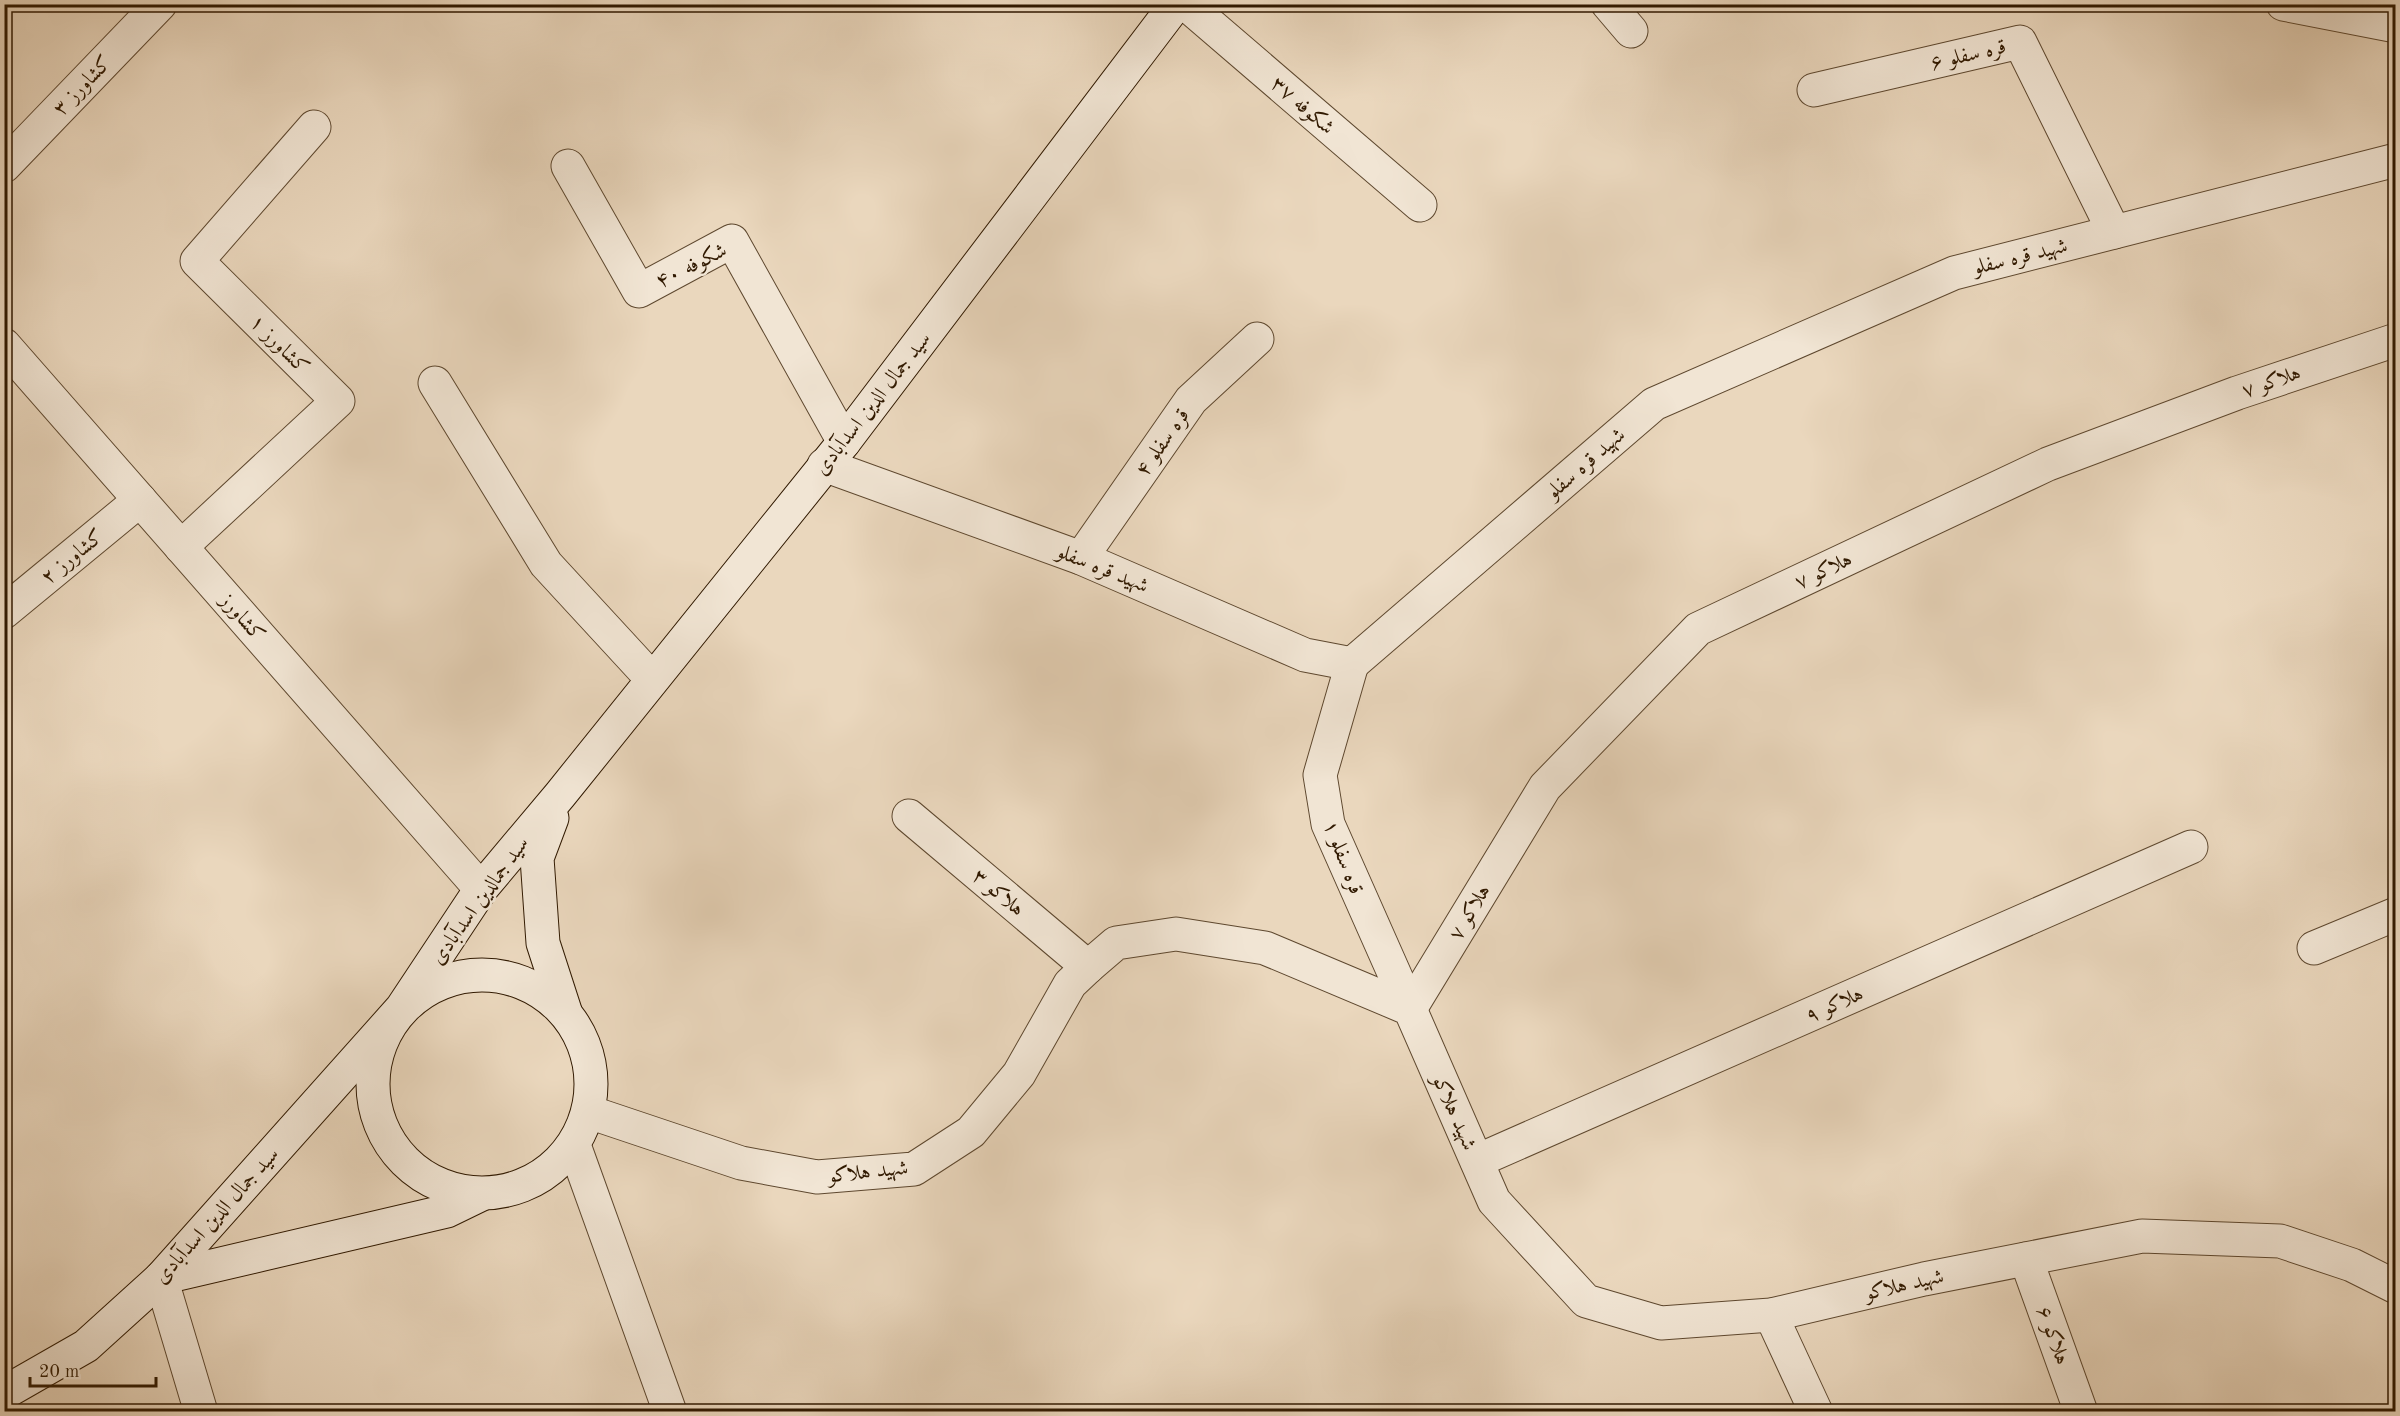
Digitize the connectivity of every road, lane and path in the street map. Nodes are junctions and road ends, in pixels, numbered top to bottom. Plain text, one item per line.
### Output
1 (160, 4) edge
2 (1176, 4) edge
3 (1186, 4) edge
4 (1608, 4) edge
5 (2283, 4) edge
6 (2396, 26) edge
7 (1631, 31) dead end
8 (1814, 90) dead end
9 (314, 127) dead end
10 (2396, 160) edge
11 (4, 166) edge
12 (568, 166) dead end
13 (1420, 205) dead end
14 (2114, 232) junction
15 (1257, 339) dead end
16 (2396, 340) edge
17 (4, 345) edge
18 (435, 383) dead end
19 (834, 454) junction
20 (140, 501) junction
21 (182, 547) junction
22 (1082, 558) junction
23 (4, 612) edge
24 (1352, 664) junction
25 (652, 679) junction
26 (560, 795) junction
27 (909, 816) dead end
28 (2191, 847) dead end
29 (481, 890) junction
30 (2396, 914) edge
31 (2314, 948) dead end
32 (1088, 967) junction
33 (402, 1008) junction
34 (1410, 1009) junction
35 (565, 1011) junction
36 (589, 1112) junction
37 (574, 1144) junction
38 (1477, 1161) junction
39 (482, 1194) junction
40 (2026, 1259) junction
41 (161, 1278) junction
42 (2396, 1287) edge
43 (1771, 1315) junction
44 (4, 1393) edge
45 (201, 1412) edge
46 (670, 1412) edge
47 (1816, 1412) edge
48 (2081, 1412) edge

1 - 11 street, کشاورز ۳
2 - 19 street, سید جمال الدین اسدآبادی
3 - 13 street, شکوفه ۳۷
4 - 7 street
5 - 6 street
8 - 14 street, قره سفلو ۶
9 - 21 street, کشاورز ۱
10 - 14 street, شهید قره سفلو
12 - 19 street, شکوفه ۴۰
14 - 24 street, شهید قره سفلو
15 - 22 street, قره سفلو ۴
16 - 34 street, هلاکو ۷
17 - 20 street, کشاورز
18 - 25 street
19 - 22 street, شهید قره سفلو
19 - 25 street, سید جمال الدین اسدآبادی
20 - 21 street, کشاورز
20 - 23 street, کشاورز ۲
21 - 29 street, کشاورز
22 - 24 street, شهید قره سفلو
24 - 34 street, قره سفلو ۱
25 - 26 street, سید جمال الدین اسدآبادی
26 - 29 street, سید جمالدین اسدآبادی
26 - 35 street
27 - 32 street, هلاکو ۳
28 - 38 street, هلاکو ۹
29 - 33 street, سید جمالدین اسدآبادی
30 - 31 street
32 - 34 street, شهید هلاکو
32 - 36 street, شهید هلاکو
33 - 35 street
33 - 39 street
33 - 41 street, سید جمال الدین اسدآبادی
34 - 38 street, شهید هلاکو
35 - 36 street
36 - 37 street
37 - 39 street
37 - 46 street
38 - 43 street, شهید هلاکو
39 - 41 street
40 - 42 street, شهید هلاکو
40 - 43 street, شهید هلاکو
40 - 48 street, هلاکو ۶
41 - 44 street, سید جمال الدین اسدآبادی
41 - 45 street
43 - 47 street

